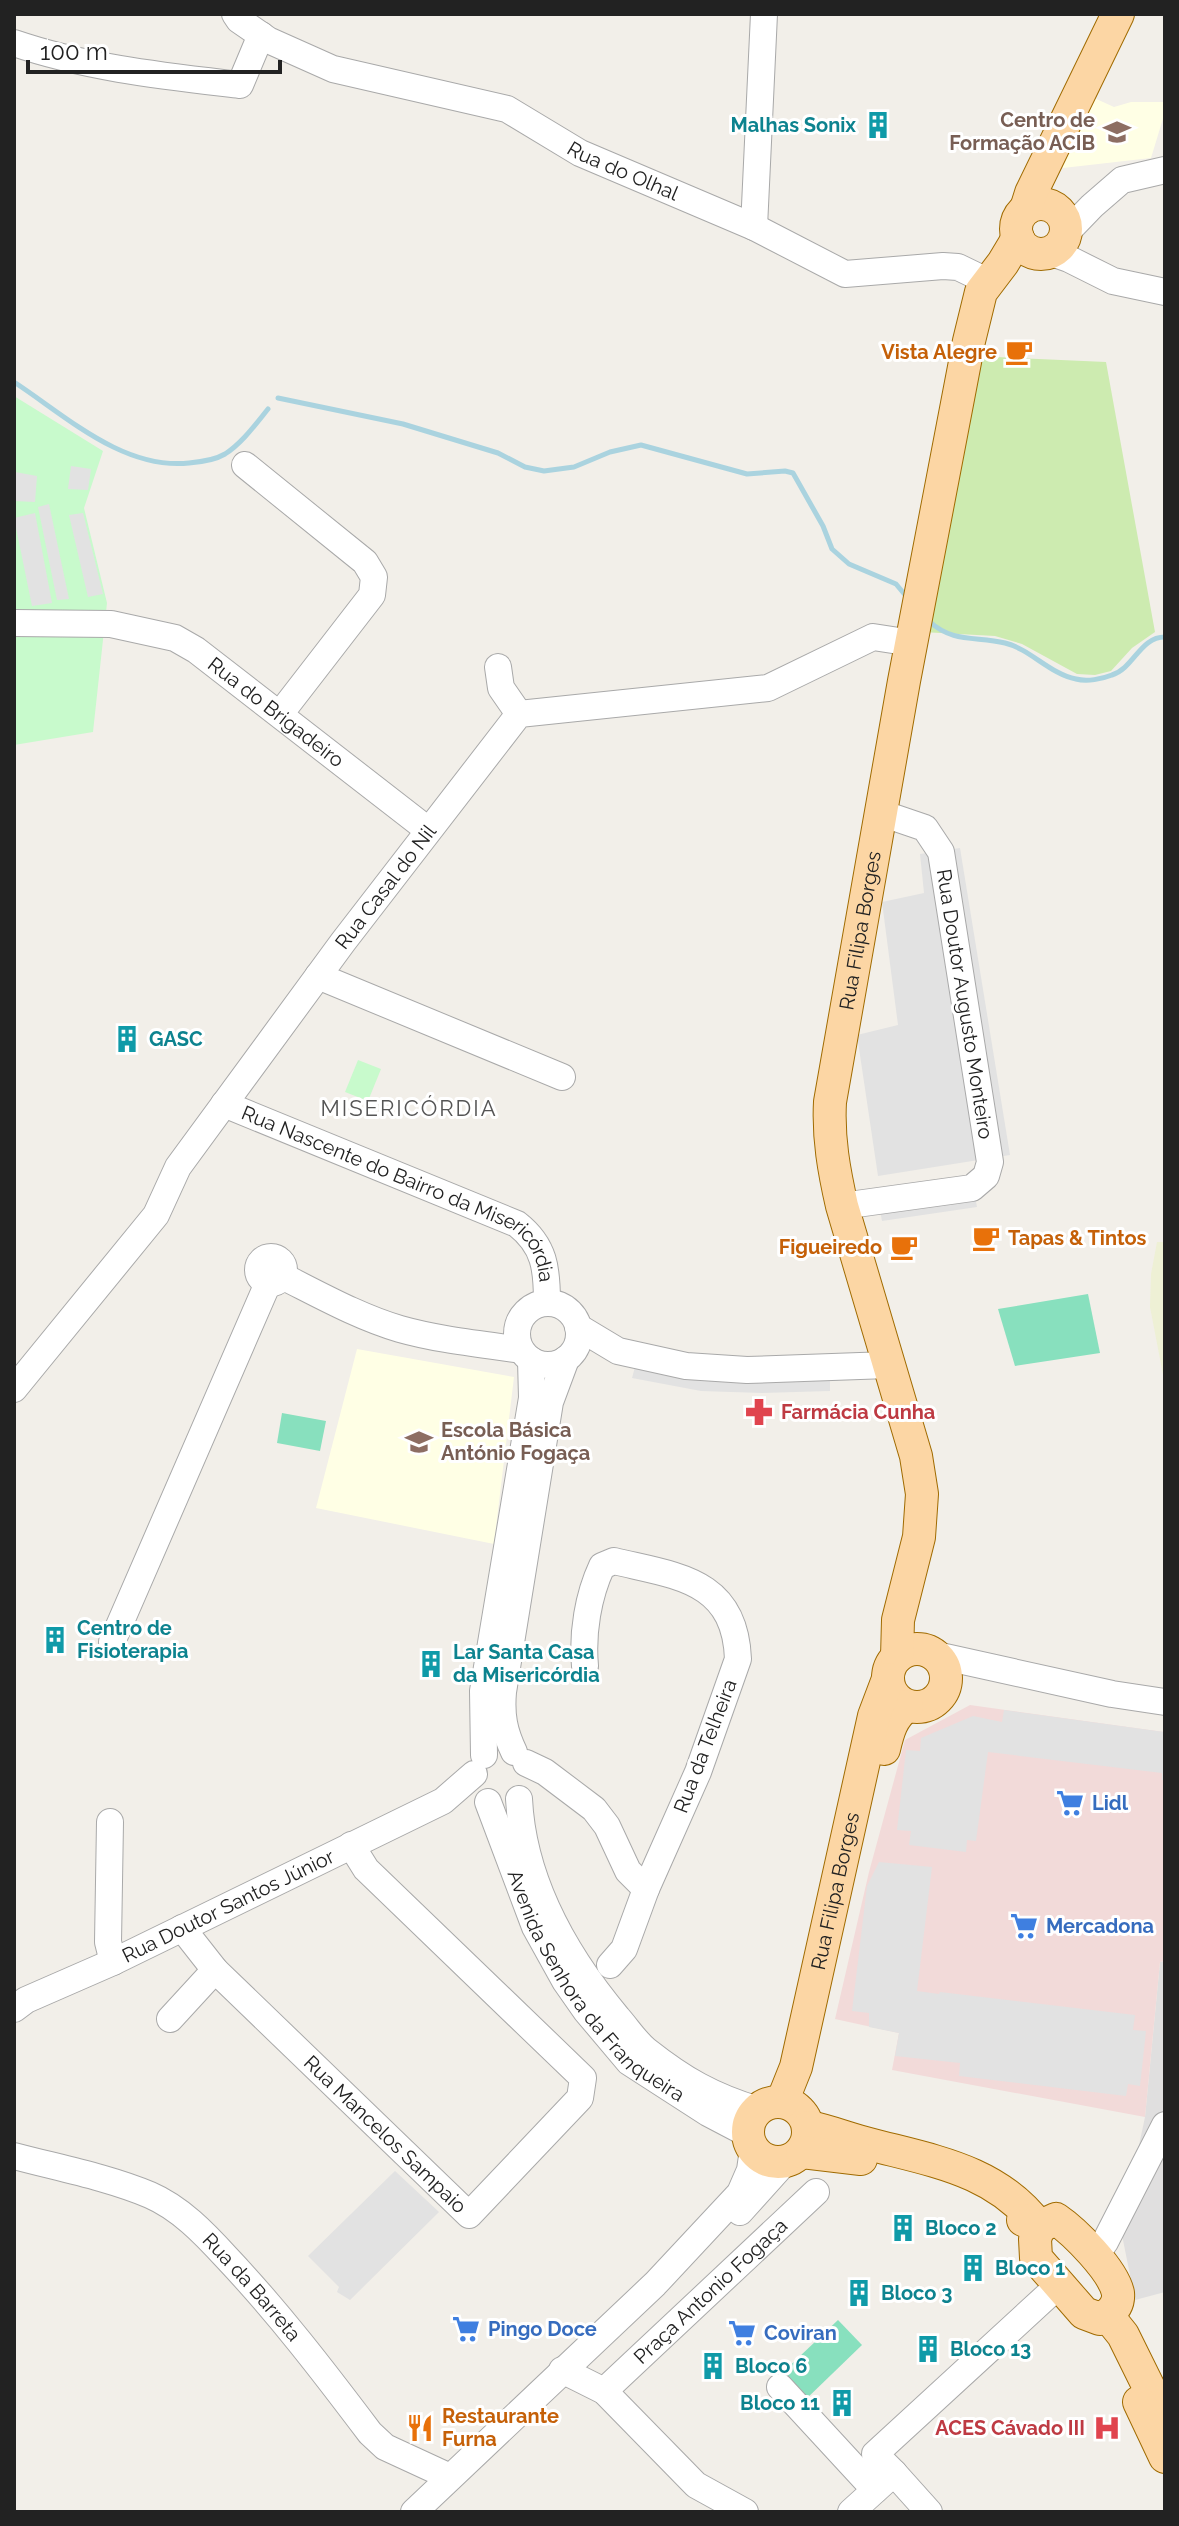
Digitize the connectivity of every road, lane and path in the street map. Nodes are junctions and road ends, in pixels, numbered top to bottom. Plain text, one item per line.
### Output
1 (235, 14) edge
2 (764, 14) edge
3 (1118, 14) edge
4 (261, 35) junction
5 (14, 43) edge
6 (1165, 170) edge
7 (754, 227) junction
8 (1035, 239) junction
9 (1165, 292) edge
10 (245, 465) dead end
11 (14, 623) edge
12 (912, 643) junction
13 (498, 667) dead end
14 (280, 714) junction
15 (519, 714) junction
16 (881, 813) junction
17 (428, 830) junction
18 (318, 976) junction
19 (562, 1077) dead end
20 (224, 1104) junction
21 (842, 1206) junction
22 (536, 1309) junction
23 (482, 1344) junction
24 (572, 1346) junction
25 (526, 1355) junction
26 (888, 1365) junction
27 (14, 1389) edge
28 (903, 1601) junction
29 (112, 1642) dead end
30 (937, 1660) junction
31 (585, 1666) dead end
32 (892, 1668) junction
33 (1165, 1702) edge
34 (907, 1706) junction
35 (520, 1758) junction
36 (479, 1764) junction
37 (569, 1792) junction
38 (522, 1796) junction
39 (486, 1800) junction
40 (443, 1801) junction
41 (110, 1822) dead end
42 (351, 1845) junction
43 (646, 1889) junction
44 (182, 1928) junction
45 (113, 1962) junction
46 (610, 1965) dead end
47 (215, 1970) junction
48 (14, 2009) edge
49 (170, 2019) dead end
50 (1165, 2125) edge
51 (780, 2131) junction
52 (14, 2156) edge
53 (1165, 2163) edge
54 (1132, 2188) junction
55 (816, 2192) dead end
56 (1039, 2227) junction
57 (1094, 2257) junction
58 (1059, 2285) junction
59 (1107, 2315) junction
60 (562, 2370) junction
61 (780, 2387) dead end
62 (604, 2391) junction
63 (1165, 2420) edge
64 (1165, 2457) edge
65 (884, 2482) junction
66 (436, 2499) edge
67 (745, 2512) edge
68 (851, 2512) edge
69 (929, 2512) edge

1 - 4 street, Rua do Olhal
2 - 7 street
3 - 8 main road
4 - 5 street
4 - 7 street, Rua do Olhal
6 - 8 street
7 - 8 street, Rua do Olhal
8 - 9 street, Rua do Olhal
8 - 12 main road, Rua Filipa Borges
10 - 14 street
11 - 14 street, Rua do Brigadeiro
12 - 15 street
12 - 16 main road, Rua Filipa Borges
13 - 15 street
14 - 17 street, Rua do Brigadeiro
15 - 17 street, Rua Casal do Nil
16 - 21 main road, Rua Filipa Borges
16 - 21 street, Rua Doutor Augusto Monteiro
17 - 18 street, Rua Casal do Nil
18 - 19 street
18 - 20 street, Rua Casal do Nil
20 - 22 street, Rua Nascente do Bairro da Misericórdia
20 - 27 street, Rua Casal do Nil
21 - 26 main road, Rua Filipa Borges
22 - 23 street
22 - 24 street
22 - 25 street
23 - 25 street
23 - 29 street
24 - 25 street
24 - 26 street
24 - 35 street
25 - 36 street
26 - 28 main road, Rua Filipa Borges
28 - 30 main road
28 - 32 main road, Rua Filipa Borges
30 - 32 main road
30 - 33 street
30 - 34 main road
31 - 43 street, Rua da Telheira
32 - 34 main road
32 - 51 main road, Rua Filipa Borges
34 - 51 main road, Rua Filipa Borges
35 - 36 street
35 - 37 street
35 - 38 street
36 - 39 street
36 - 40 street, Rua Doutor Santos Júnior
37 - 38 street
37 - 43 street
38 - 39 street
38 - 51 street, Avenida Senhora da Franqueira
39 - 40 street, Rua Doutor Santos Júnior
39 - 51 street, Avenida Senhora da Franqueira
40 - 42 street, Rua Doutor Santos Júnior
41 - 45 street
42 - 44 street, Rua Doutor Santos Júnior
42 - 47 street, Rua Mancelos Sampaio
43 - 46 street, Rua da Telheira
44 - 45 street, Rua Doutor Santos Júnior
44 - 47 street, Rua Mancelos Sampaio
45 - 48 street, Rua Doutor Santos Júnior
47 - 49 street
50 - 54 street
51 - 56 main road
51 - 60 street, Rua Filipa Borges
52 - 66 street, Rua da Barreta
53 - 54 street
54 - 57 street
55 - 62 street, Praça Antonio Fogaça
56 - 57 main road
56 - 58 main road
56 - 59 main road
57 - 59 main road
58 - 59 main road
58 - 65 street
59 - 63 main road
59 - 64 main road
60 - 62 street
60 - 66 street, Rua Filipa Borges
61 - 65 street
62 - 67 street
65 - 68 street
65 - 69 street

